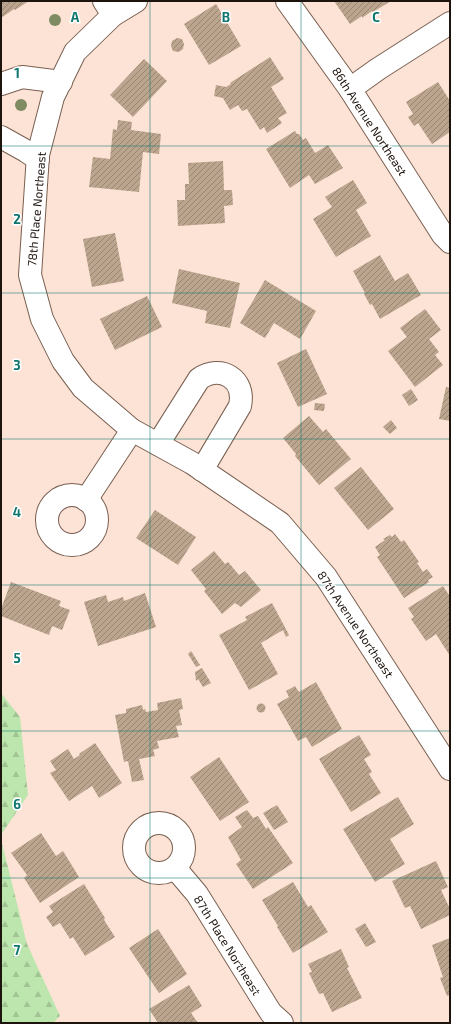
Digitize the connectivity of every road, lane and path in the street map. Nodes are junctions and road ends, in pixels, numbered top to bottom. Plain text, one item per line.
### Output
1 (136, 1) edge
2 (288, 1) edge
3 (109, 8) edge
4 (450, 23) edge
5 (1, 84) edge
6 (350, 89) junction
7 (57, 90) junction
8 (1, 137) edge
9 (38, 159) junction
10 (450, 242) edge
11 (132, 430) junction
12 (158, 444) junction
13 (202, 470) junction
14 (86, 500) dead end
15 (450, 769) edge
16 (175, 868) dead end
17 (282, 1023) edge

1 - 3 street
2 - 6 street, 86th Avenue Northeast
3 - 7 street, 78th Place Northeast
4 - 6 street
5 - 7 street
6 - 10 street, 86th Avenue Northeast
7 - 9 street, 78th Place Northeast
8 - 9 street
9 - 11 street, 78th Place Northeast
11 - 12 street, 87th Avenue Northeast
11 - 14 street
12 - 13 street, 87th Avenue Northeast
12 - 13 street
13 - 15 street, 87th Avenue Northeast
16 - 17 street, 87th Place Northeast

